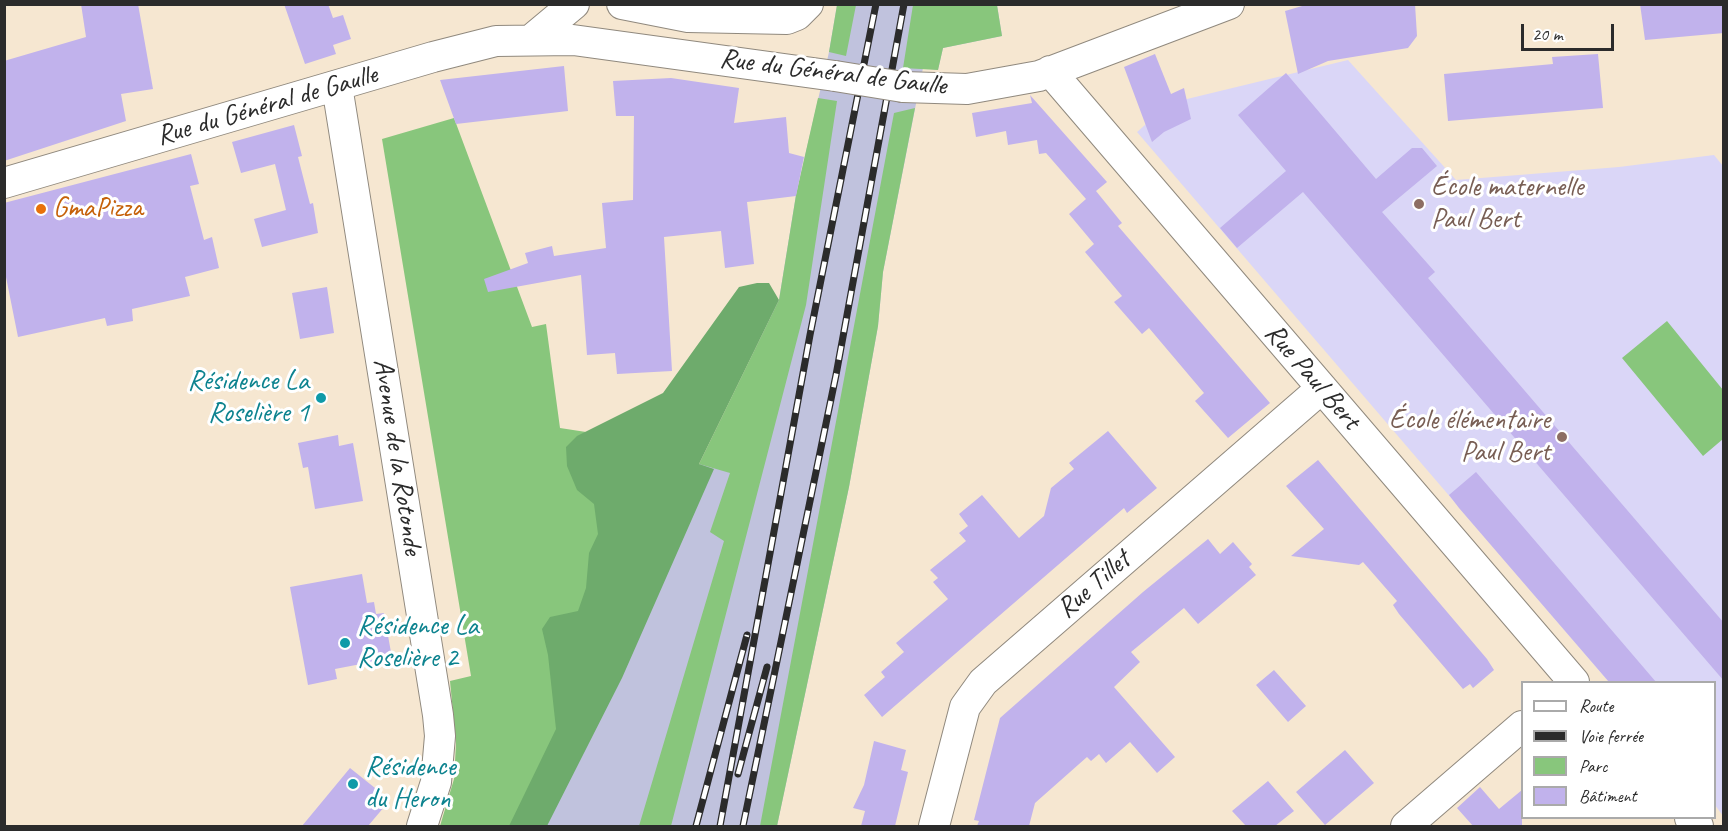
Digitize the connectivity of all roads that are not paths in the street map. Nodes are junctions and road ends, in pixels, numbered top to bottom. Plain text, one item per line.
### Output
1 (574, 4) edge
2 (622, 4) edge
3 (1229, 4) edge
4 (797, 12) edge
5 (532, 39) junction
6 (1050, 71) junction
7 (337, 86) junction
8 (4, 183) edge
9 (1322, 388) junction
10 (1573, 681) edge
11 (1521, 727) edge
12 (422, 826) edge
13 (934, 826) edge
14 (1406, 826) edge

1 - 5 street
2 - 4 street, Rue du Général de Gaulle
3 - 6 street, Rue du Général de Gaulle
5 - 6 street, Rue du Général de Gaulle, bridge
5 - 7 street, Rue du Général de Gaulle
6 - 9 street, Rue Paul Bert
7 - 8 street, Rue du Général de Gaulle
7 - 12 street, Avenue de la Rotonde
9 - 10 street, Rue Paul Bert
9 - 13 street, Rue Tillet
11 - 14 street

